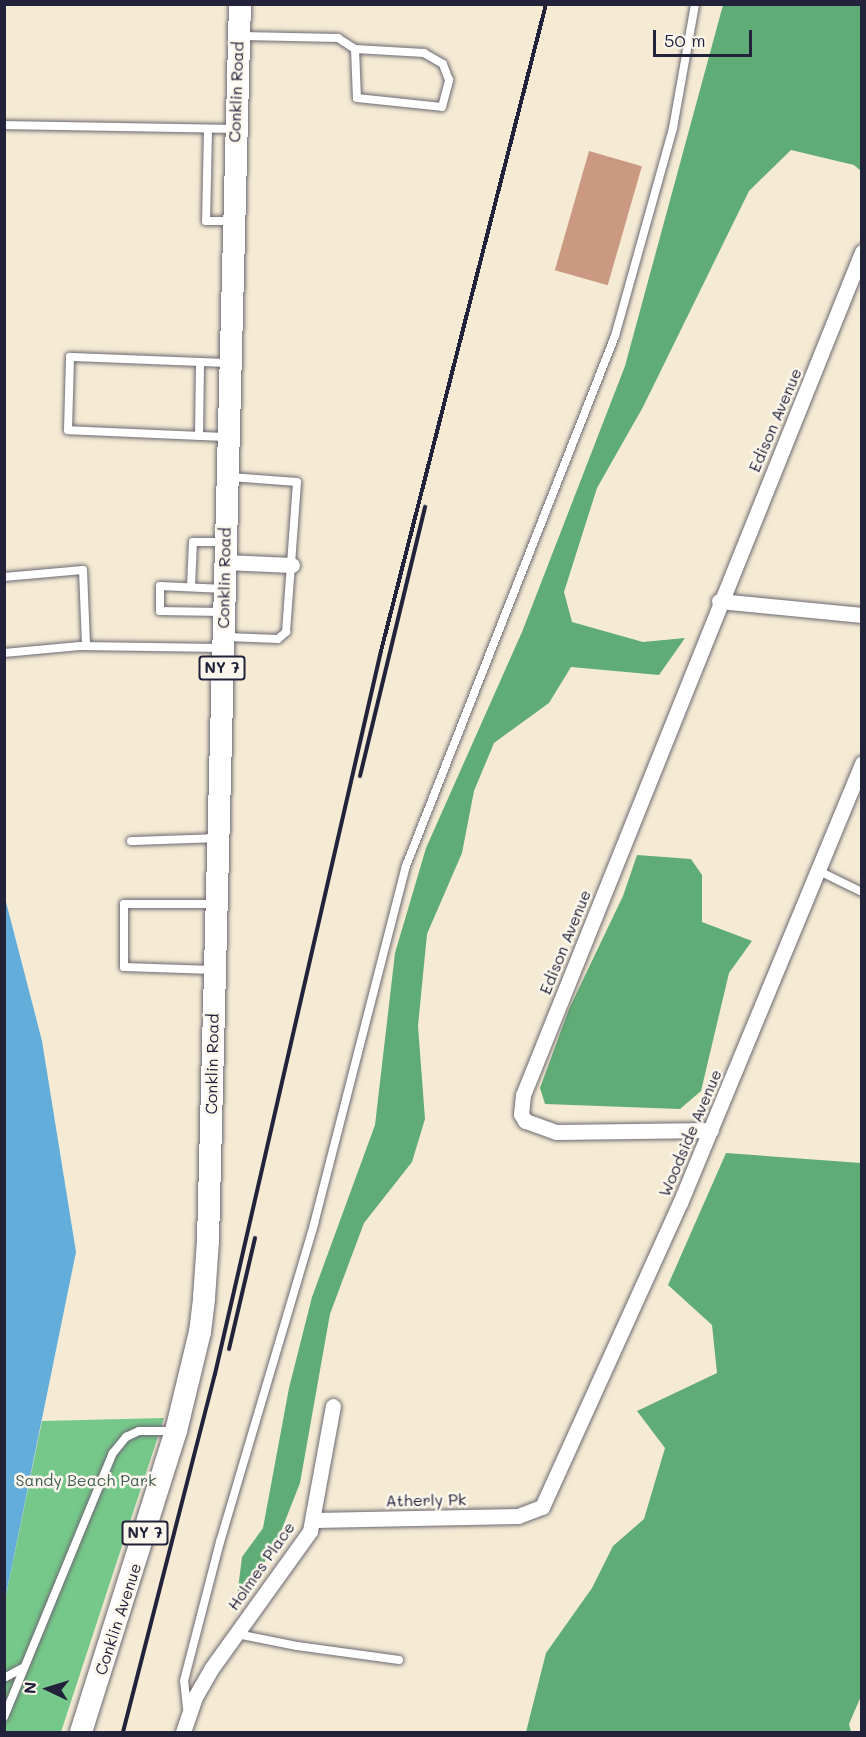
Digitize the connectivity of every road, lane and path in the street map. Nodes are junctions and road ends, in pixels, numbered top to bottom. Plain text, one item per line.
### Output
1 (240, 4) edge
2 (695, 4) edge
3 (238, 36) junction
4 (355, 49) junction
5 (4, 125) edge
6 (208, 129) junction
7 (235, 129) junction
8 (233, 221) junction
9 (861, 252) edge
10 (200, 362) junction
11 (229, 363) junction
12 (199, 436) junction
13 (227, 437) junction
14 (226, 477) junction
15 (225, 552) junction
16 (292, 565) junction
17 (4, 577) edge
18 (191, 587) junction
19 (224, 589) junction
20 (719, 601) junction
21 (223, 612) junction
22 (861, 615) edge
23 (223, 642) junction
24 (86, 646) junction
25 (4, 653) edge
26 (861, 763) edge
27 (218, 838) junction
28 (131, 841) dead end
29 (815, 869) junction
30 (861, 892) edge
31 (216, 904) junction
32 (215, 970) junction
33 (711, 1130) junction
34 (200, 1332) joint
35 (333, 1406) dead end
36 (177, 1431) junction
37 (537, 1510) joint
38 (314, 1520) junction
39 (236, 1633) junction
40 (399, 1660) dead end
41 (23, 1668) junction
42 (4, 1678) edge
43 (4, 1717) edge
44 (188, 1717) junction
45 (81, 1732) edge
46 (183, 1732) edge

1 - 3 main road, Conklin Road / NY 7
2 - 44 lane
3 - 4 lane
3 - 7 main road, Conklin Road / NY 7
4 - 4 lane
5 - 6 lane
6 - 7 lane
6 - 8 lane
7 - 8 main road, Conklin Road / NY 7
8 - 11 main road, Conklin Road / NY 7
9 - 20 street, Edison Avenue
10 - 11 lane
10 - 12 lane
10 - 12 lane
11 - 13 main road, Conklin Road / NY 7
12 - 13 lane
13 - 14 main road, Conklin Road / NY 7
14 - 15 main road, Conklin Road / NY 7
14 - 16 lane
15 - 16 street
15 - 18 lane
15 - 19 main road, Conklin Road / NY 7
16 - 23 lane
17 - 24 lane
18 - 19 lane
18 - 21 lane
19 - 21 main road, Conklin Road / NY 7
20 - 22 street
20 - 33 street, Edison Avenue
21 - 23 main road, Conklin Road / NY 7
23 - 24 lane
23 - 27 main road, Conklin Road / NY 7
24 - 25 lane
26 - 29 street, Woodside Avenue
27 - 28 lane
27 - 31 main road, Conklin Road / NY 7
29 - 30 lane
29 - 33 street, Woodside Avenue
31 - 32 main road, Conklin Road / NY 7
31 - 32 lane
32 - 34 main road, Conklin Road / NY 7
33 - 37 street, Woodside Avenue
34 - 36 main road, Conklin Avenue / NY 7
35 - 38 street, Holmes Place
36 - 41 lane
36 - 45 main road, Conklin Avenue / NY 7
37 - 38 street, Atherly Pk
38 - 39 street, Holmes Place
39 - 40 lane
39 - 44 street, Holmes Place
41 - 42 lane
41 - 43 lane
44 - 46 street, Holmes Place

